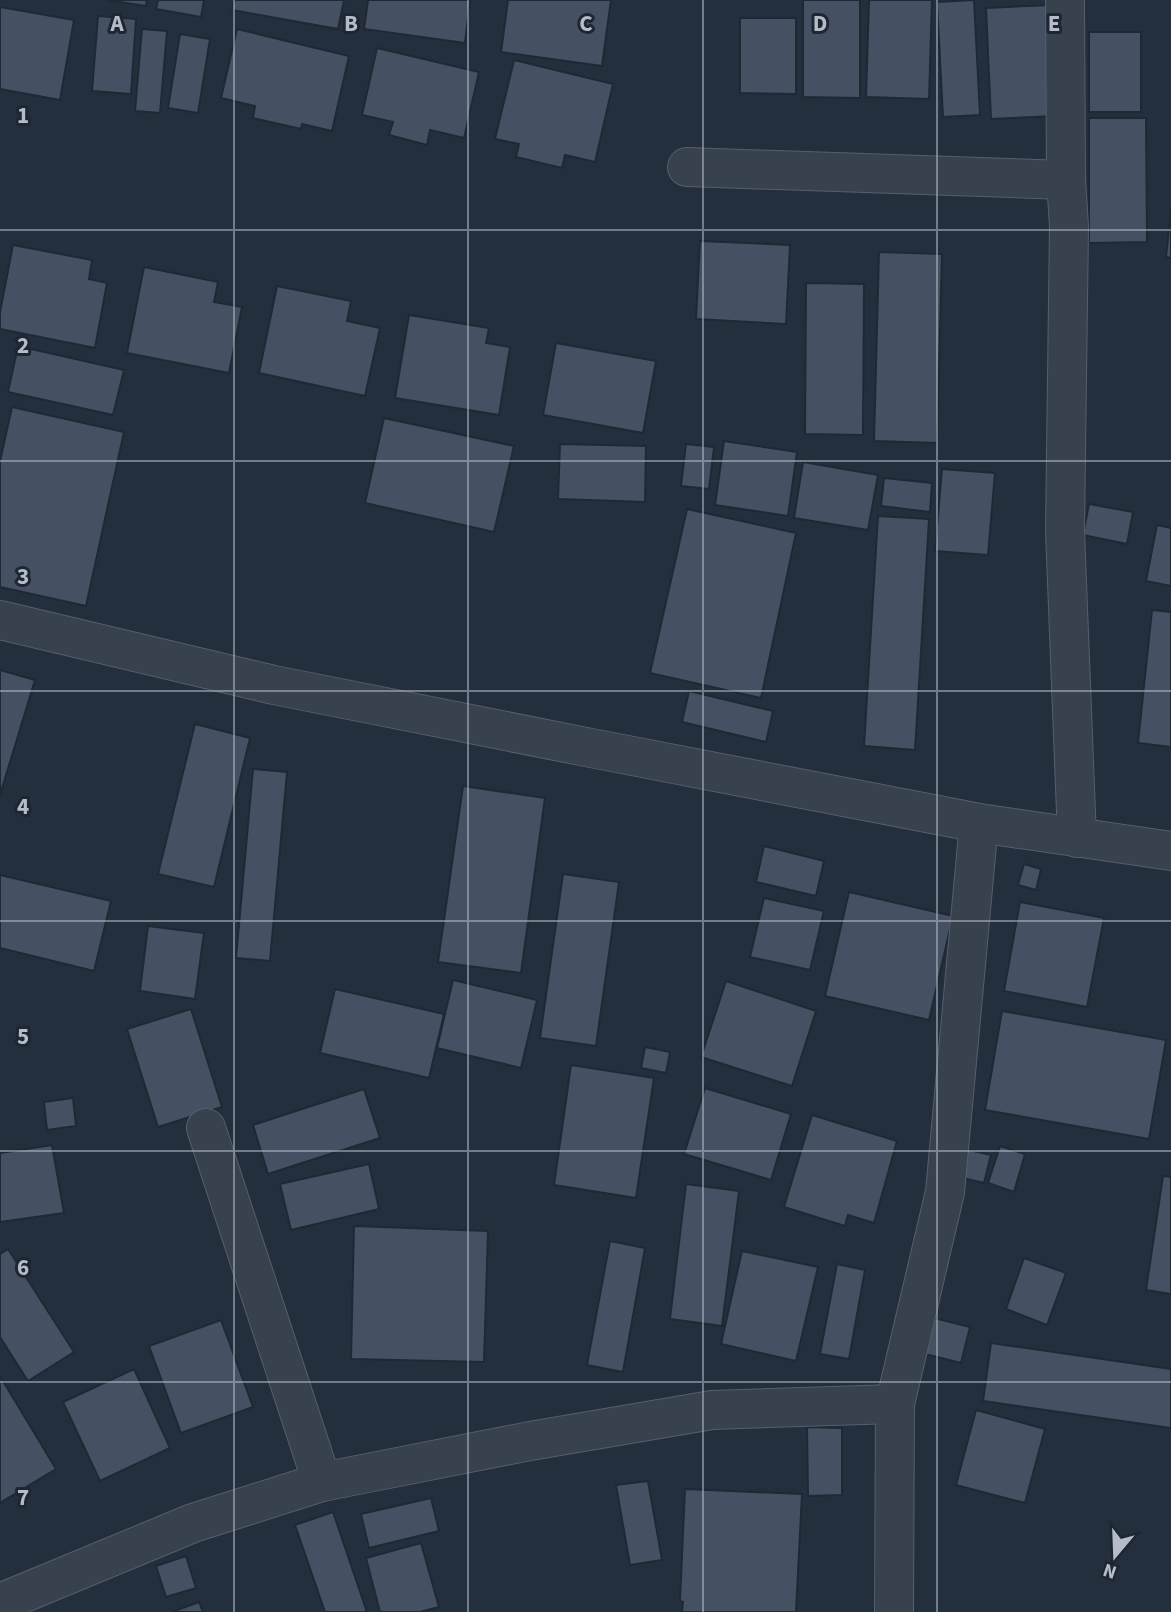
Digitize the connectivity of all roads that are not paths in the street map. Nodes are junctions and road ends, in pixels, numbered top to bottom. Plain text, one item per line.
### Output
1 (1065, 0) edge
2 (687, 167) dead end
3 (1066, 180) junction
4 (0, 620) edge
5 (978, 822) junction
6 (1077, 838) junction
7 (1171, 851) edge
8 (206, 1128) dead end
9 (895, 1404) junction
10 (323, 1482) junction
11 (0, 1603) edge
12 (894, 1612) edge

1 - 3 street
2 - 3 street
3 - 6 street
4 - 5 street
5 - 6 street
5 - 9 street
6 - 7 street
8 - 10 street
9 - 10 street
9 - 12 street
10 - 11 street

